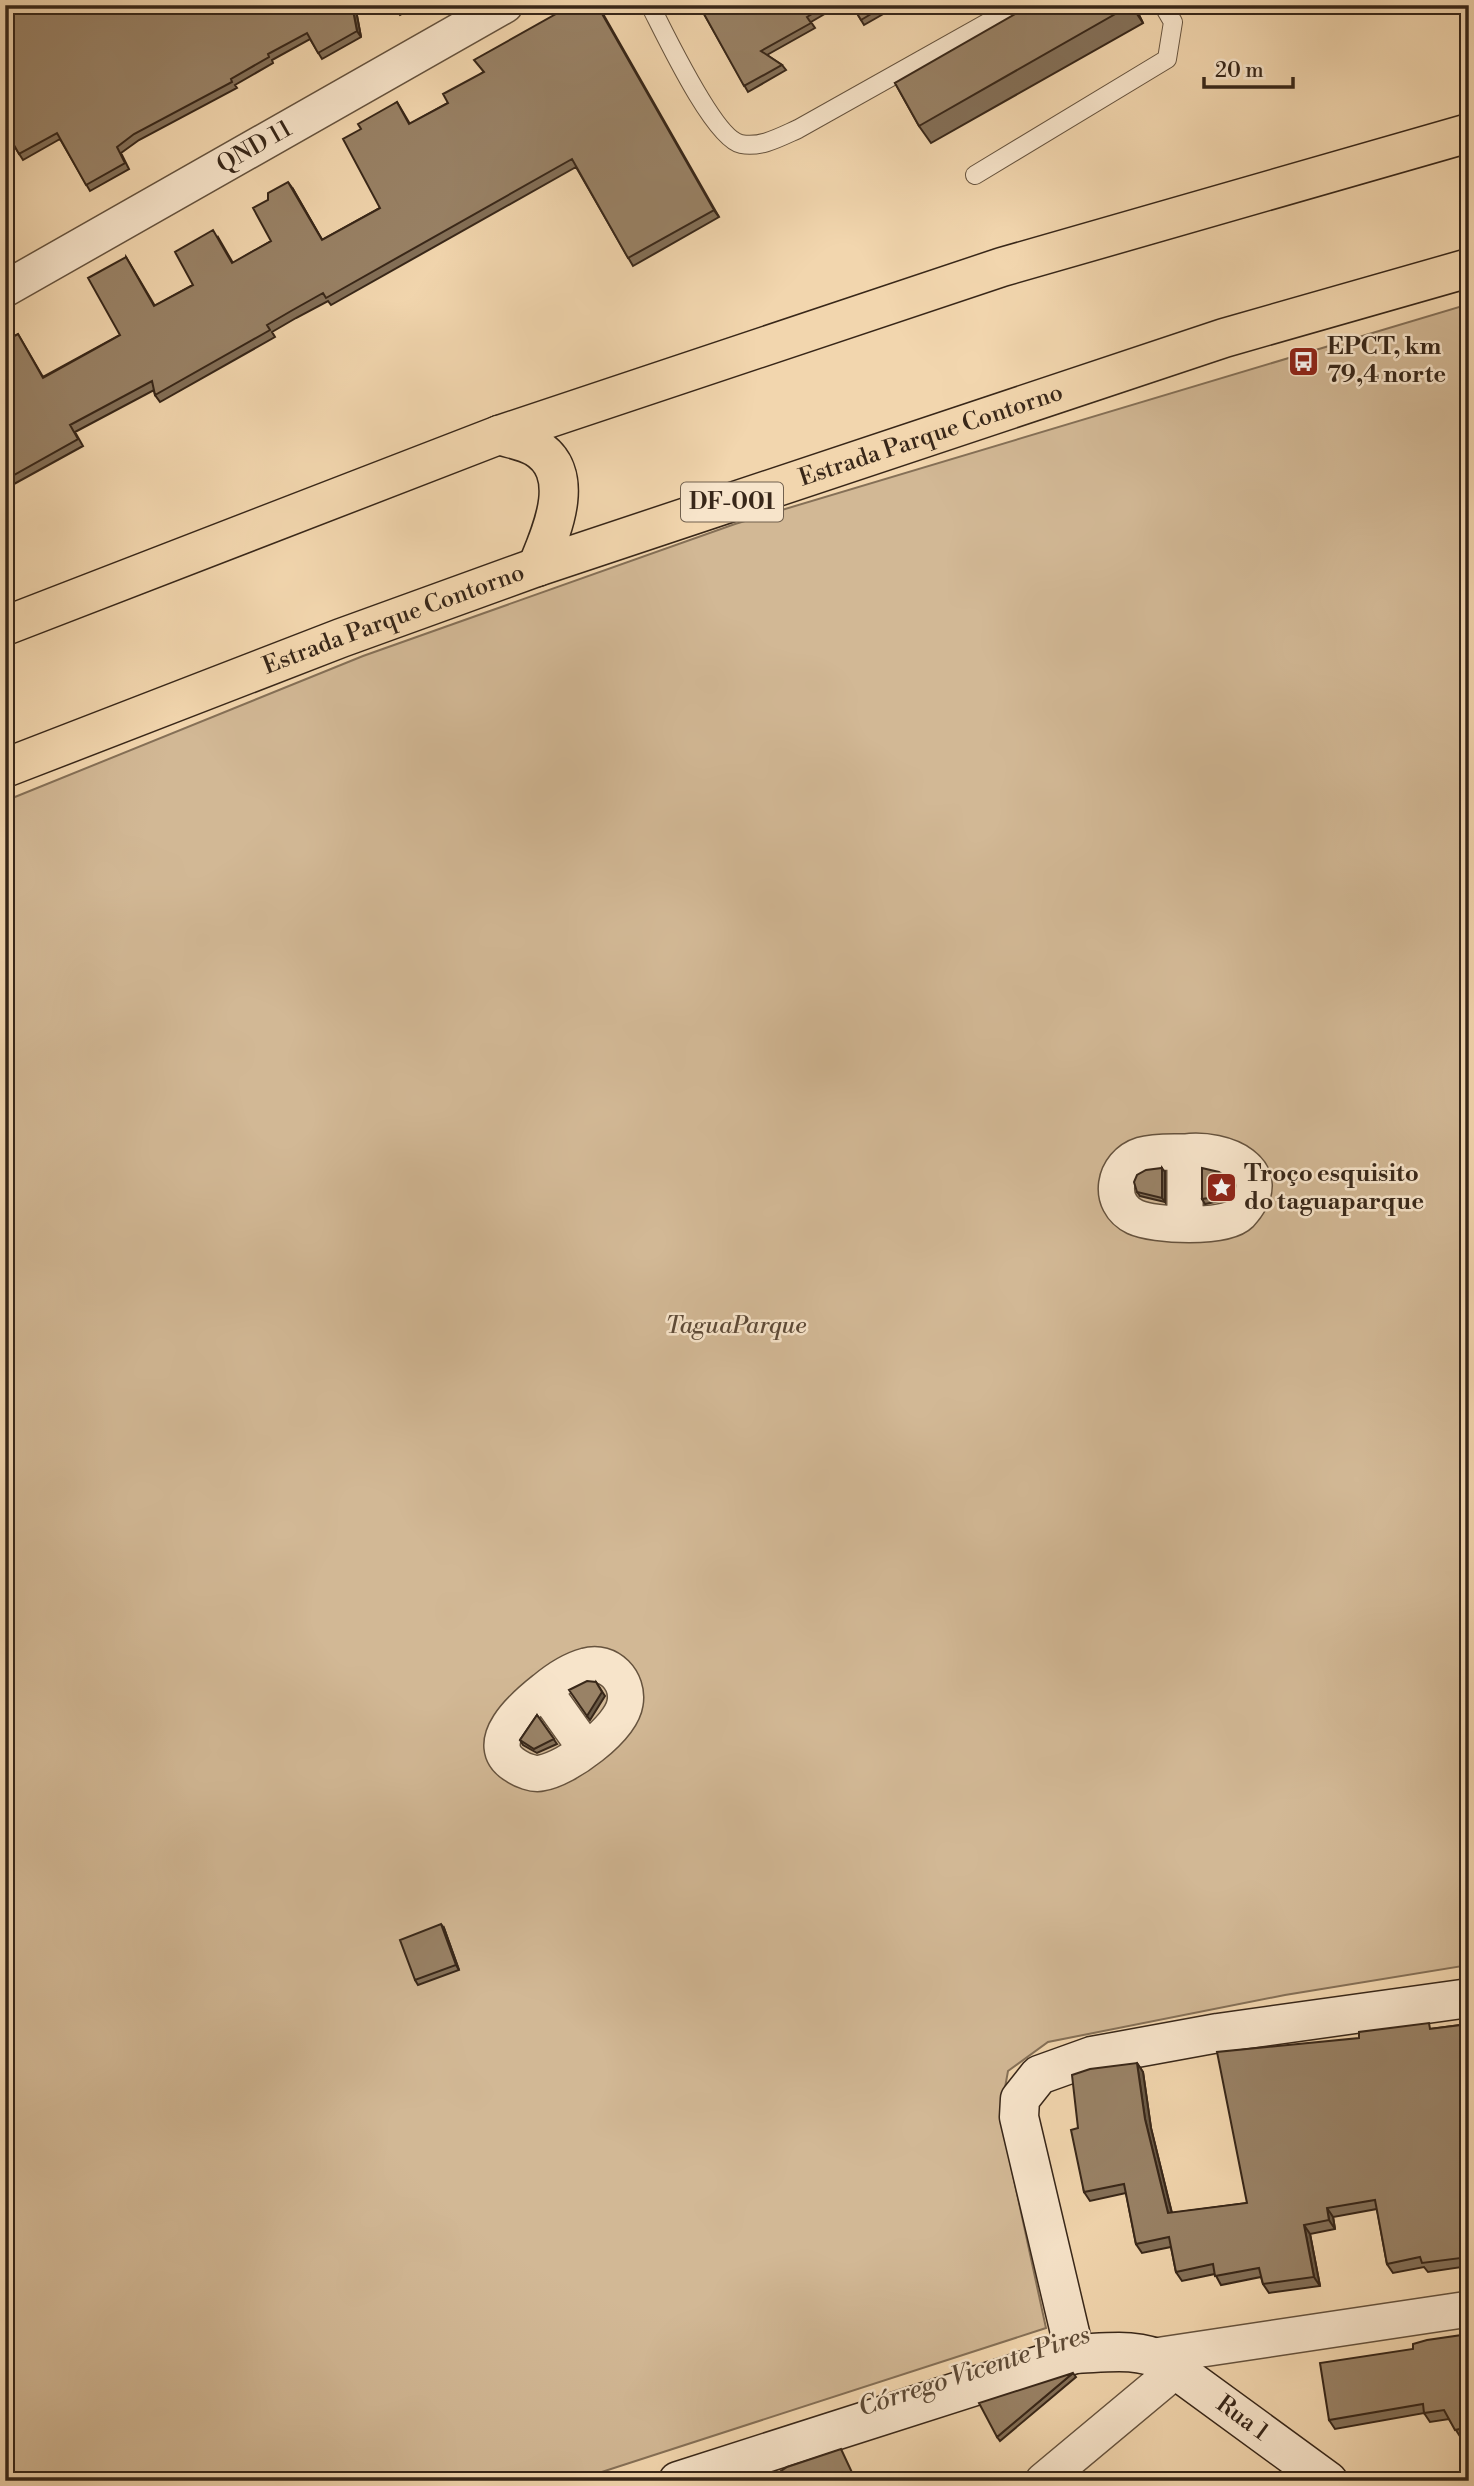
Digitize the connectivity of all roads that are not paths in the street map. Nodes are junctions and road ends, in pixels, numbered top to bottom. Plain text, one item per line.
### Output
1 (505, 5) edge
2 (650, 5) edge
3 (1020, 5) edge
4 (1163, 5) edge
5 (1469, 133) edge
6 (975, 176) dead end
7 (1469, 268) edge
8 (5, 289) edge
9 (499, 435) junction
10 (537, 567) junction
11 (5, 626) edge
12 (5, 768) edge
13 (1185, 1152) junction
14 (1185, 1224) junction
15 (544, 1690) junction
16 (586, 1749) junction
17 (1469, 1998) edge
18 (1469, 2309) edge
19 (1074, 2354) junction
20 (1165, 2363) junction
21 (678, 2481) edge
22 (1043, 2481) edge
23 (1328, 2481) edge

1 - 8 street, QND 11
2 - 3 lane
4 - 6 lane
5 - 9 highway
7 - 10 highway, Estrada Parque Contorno / DF-001
9 - 10 highway
9 - 11 highway
10 - 12 highway, Estrada Parque Contorno / DF-001
13 - 14 street
13 - 14 street
13 - 14 street
15 - 16 street
15 - 16 street
15 - 16 street
17 - 19 street
18 - 20 street
19 - 20 street
19 - 21 street
20 - 22 street
20 - 23 street, Rua 1

